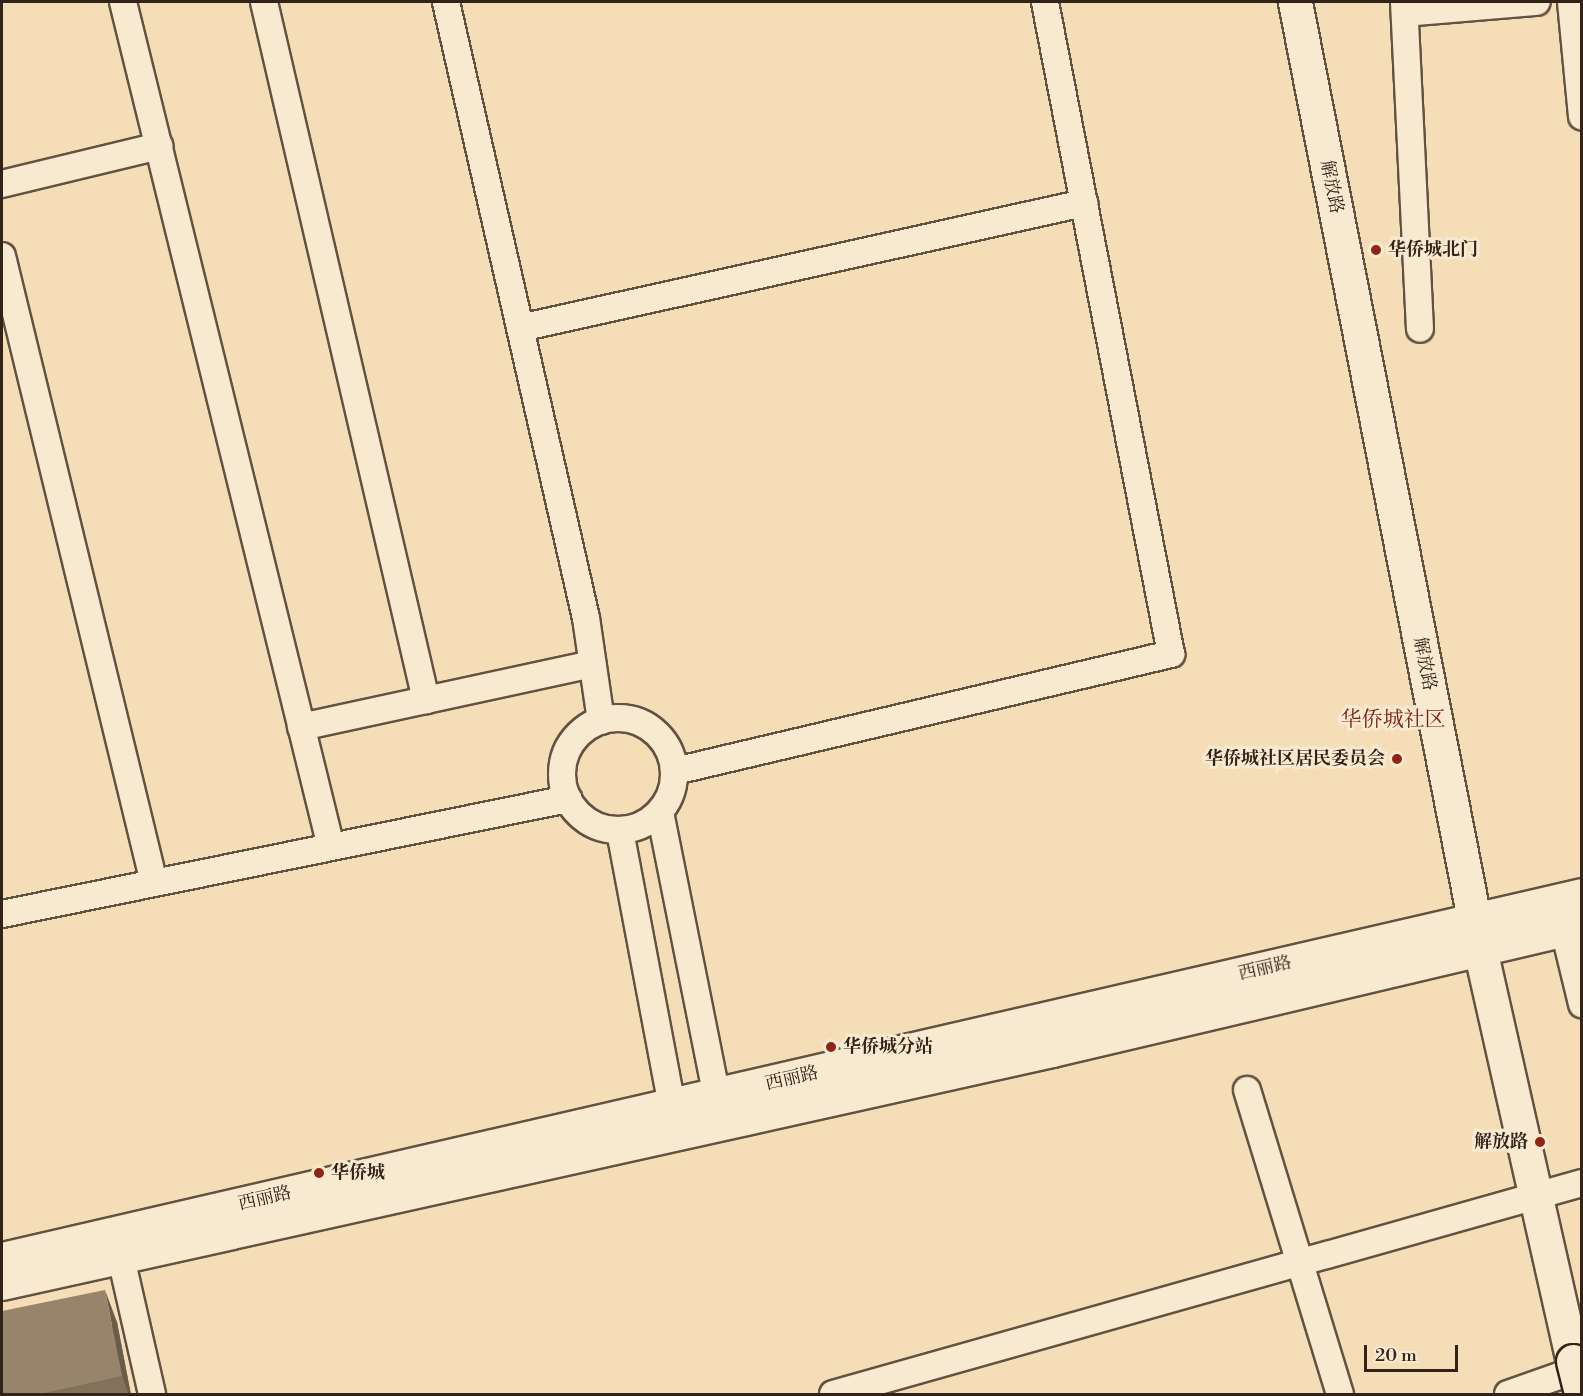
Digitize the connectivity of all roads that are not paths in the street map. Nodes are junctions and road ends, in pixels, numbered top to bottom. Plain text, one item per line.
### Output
1 (123, 2) edge
2 (264, 2) edge
3 (446, 2) edge
4 (1045, 2) edge
5 (1295, 2) edge
6 (1536, 2) edge
7 (1571, 2) edge
8 (1405, 7) edge
9 (1581, 116) edge
10 (159, 146) junction
11 (2, 184) edge
12 (1084, 203) junction
13 (2, 256) edge
14 (520, 328) junction
15 (1420, 329) dead end
16 (592, 664) junction
17 (426, 700) junction
18 (601, 721) junction
19 (301, 728) junction
20 (675, 771) junction
21 (568, 799) junction
22 (660, 812) junction
23 (620, 831) junction
24 (331, 847) junction
25 (154, 883) junction
26 (1571, 913) edge
27 (2, 914) edge
28 (1478, 935) junction
29 (1581, 1004) edge
30 (1247, 1090) dead end
31 (720, 1109) junction
32 (675, 1120) junction
33 (1581, 1183) edge
34 (1535, 1194) junction
35 (118, 1245) junction
36 (2, 1259) edge
37 (1299, 1261) junction
38 (2, 1283) edge
39 (1577, 1364) edge
40 (152, 1395) edge
41 (833, 1395) edge
42 (1340, 1395) edge
43 (1508, 1395) edge
44 (1581, 1395) edge

1 - 10 street
2 - 17 street
3 - 14 street
4 - 12 street
5 - 28 main road, 解放路
6 - 8 street
7 - 9 street
8 - 15 street
10 - 11 street
10 - 19 street
12 - 14 street
12 - 20 street
13 - 25 street
14 - 16 street
16 - 17 street
16 - 18 street
17 - 19 street
18 - 20 street
18 - 21 street
19 - 24 street
20 - 22 street
21 - 23 street
21 - 24 street
22 - 23 street
22 - 31 street
23 - 32 street
24 - 25 street
25 - 27 street
26 - 28 main road, 西丽路
26 - 29 street
28 - 31 main road, 西丽路
28 - 34 main road, 解放路
30 - 37 street
31 - 32 main road, 西丽路
32 - 35 main road, 西丽路
33 - 34 street
34 - 37 street
34 - 39 main road, 解放路
35 - 36 main road, 西丽路
35 - 38 main road, 西丽路
35 - 40 street
37 - 41 street
37 - 42 street
39 - 43 street
39 - 44 main road, 解放路, bridge

